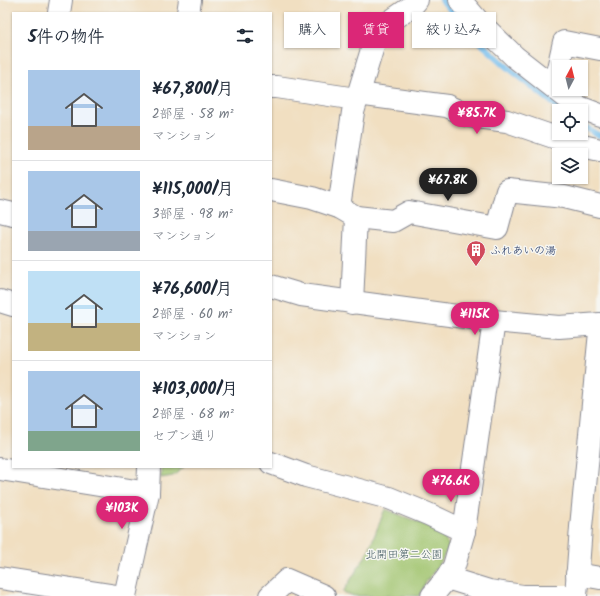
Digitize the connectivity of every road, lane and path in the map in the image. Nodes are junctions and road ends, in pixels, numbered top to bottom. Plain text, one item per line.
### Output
1 (61, 0) edge
2 (190, 0) edge
3 (417, 0) edge
4 (460, 0) edge
5 (59, 12) edge
6 (188, 12) edge
7 (600, 49) edge
8 (550, 83) junction
9 (272, 87) edge
10 (357, 96) junction
11 (600, 115) edge
12 (600, 150) edge
13 (272, 190) edge
14 (600, 206) edge
15 (0, 210) edge
16 (347, 212) junction
17 (12, 214) edge
18 (272, 286) edge
19 (0, 301) edge
20 (352, 303) junction
21 (12, 305) edge
22 (494, 321) junction
23 (600, 324) edge
24 (600, 332) edge
25 (272, 463) edge
26 (149, 468) edge
27 (0, 469) edge
28 (593, 472) edge
29 (148, 493) junction
30 (464, 531) junction
31 (578, 574) junction
32 (0, 578) edge
33 (447, 578) junction
34 (600, 578) edge
35 (117, 596) edge
36 (125, 596) edge
37 (270, 596) edge
38 (324, 596) edge
39 (432, 596) edge
40 (576, 596) edge

1 - 5 street
2 - 6 street
3 - 10 street
4 - 8 street
7 - 8 street
8 - 11 street
9 - 10 street
10 - 12 street
10 - 16 street
13 - 16 street
14 - 16 street
15 - 17 street
16 - 20 street
18 - 20 street
19 - 21 street
20 - 22 street
22 - 23 street
22 - 30 street
24 - 28 street
25 - 30 street
26 - 29 street
27 - 29 street
28 - 31 street
29 - 36 street
30 - 33 street
31 - 34 street
31 - 40 street
32 - 35 street
33 - 39 street
33 - 40 street
37 - 38 street

